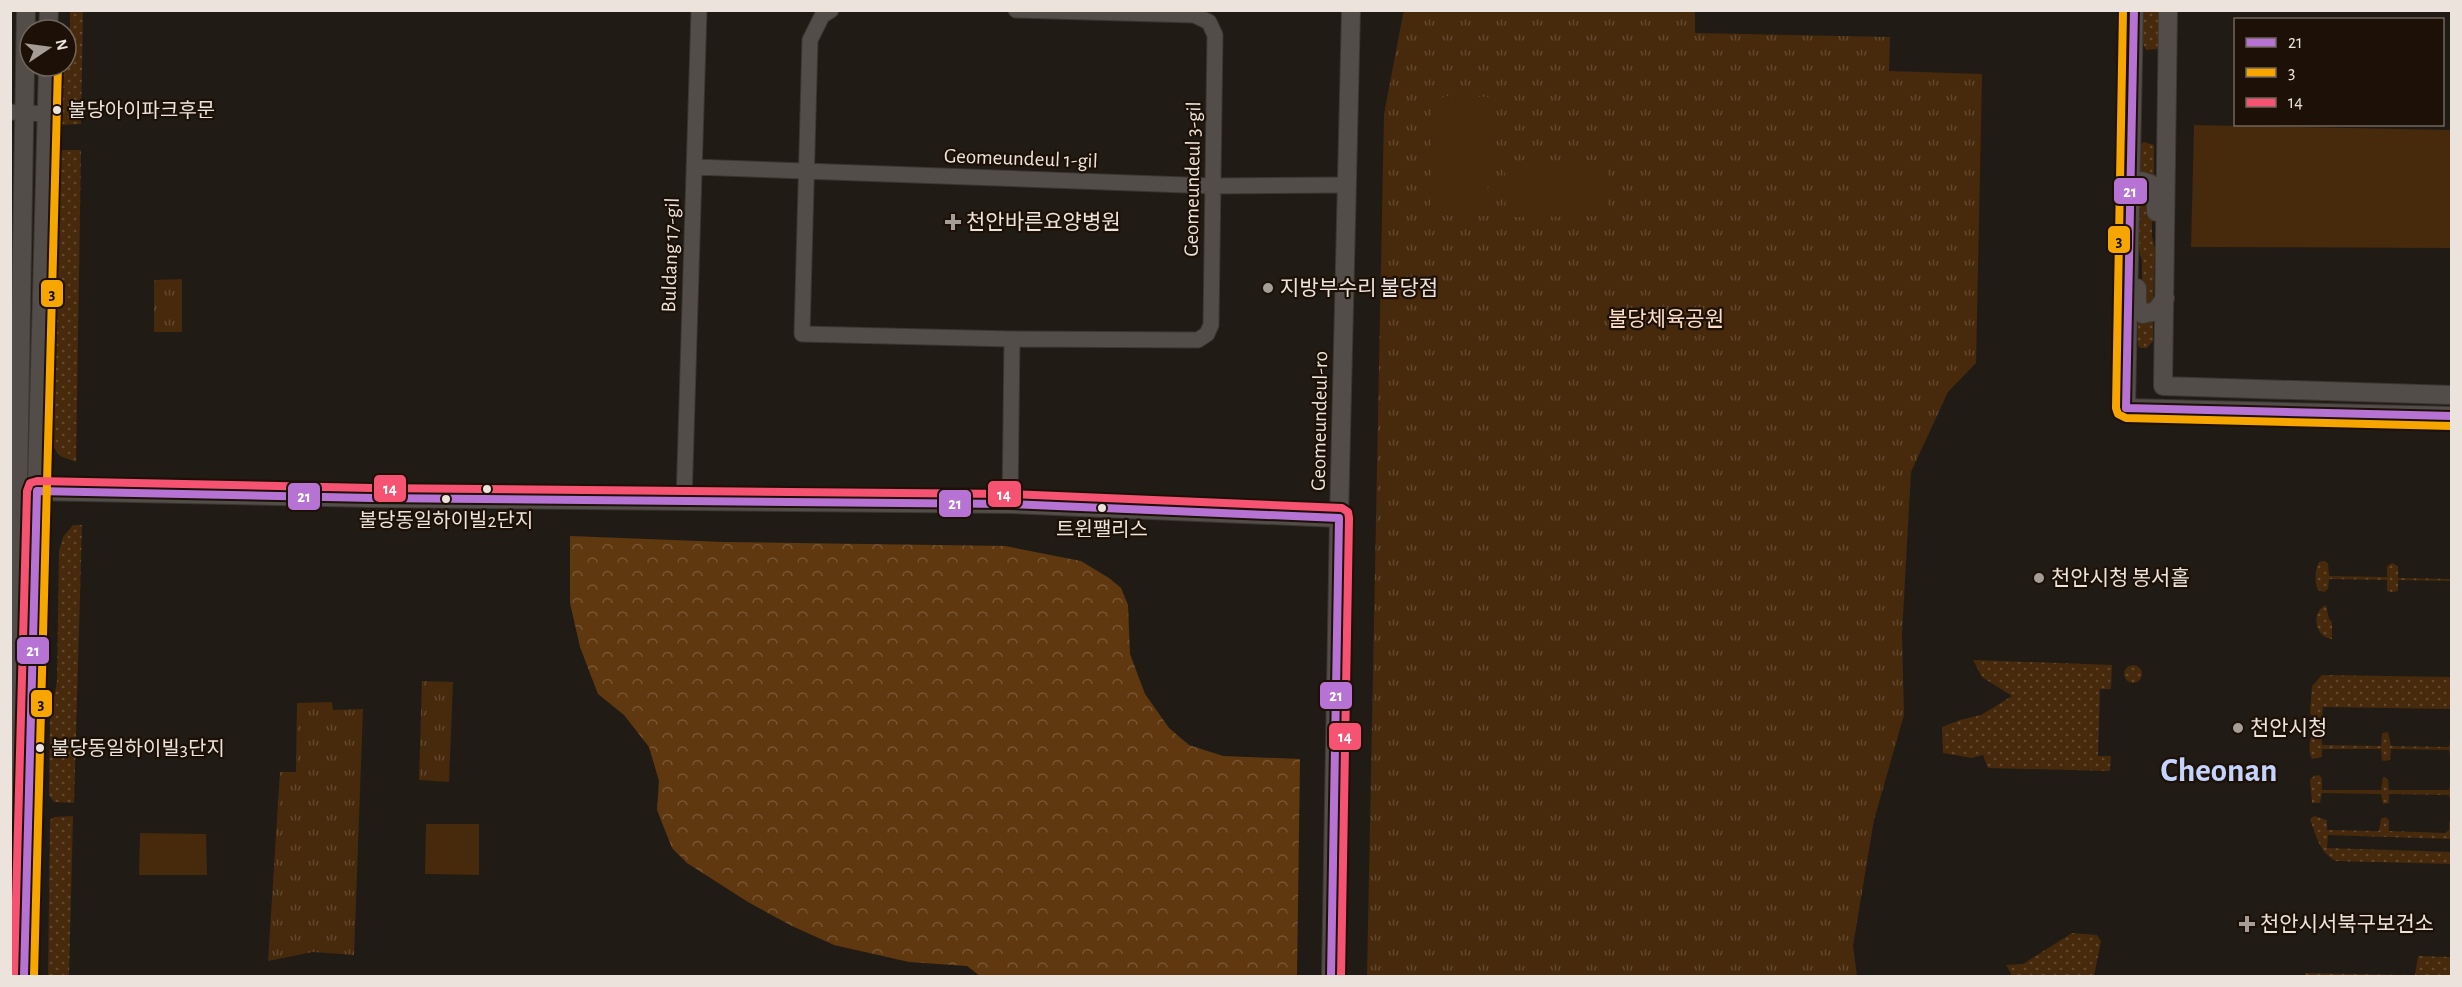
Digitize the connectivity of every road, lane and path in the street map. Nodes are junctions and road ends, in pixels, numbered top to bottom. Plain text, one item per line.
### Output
1 (26, 10) edge
2 (699, 10) edge
3 (831, 10) edge
4 (1016, 10) edge
5 (1351, 10) edge
6 (2134, 10) edge
7 (2169, 10) edge
8 (48, 78) edge
9 (18, 112) edge
10 (46, 114) junction
11 (694, 167) junction
12 (807, 172) junction
13 (1347, 185) junction
14 (1213, 186) junction
15 (2131, 190) junction
16 (2129, 249) junction
17 (2165, 250) junction
18 (2165, 298) junction
19 (1012, 339) junction
20 (2451, 395) edge
21 (2451, 416) edge
22 (37, 491) junction
23 (14, 495) edge
24 (684, 501) junction
25 (1010, 504) junction
26 (1339, 518) junction
27 (10, 965) edge
28 (24, 976) edge
29 (1331, 976) edge

1 - 9 street
2 - 11 street, Buldang 17-gil
3 - 12 street, Geomeundeul 3-gil
4 - 14 street, Geomeundeul 3-gil
5 - 13 street, Geomeundeul-ro
6 - 15 street
7 - 17 street
8 - 10 street
9 - 10 street
9 - 23 street
10 - 22 street
11 - 12 street, Geomeundeul 1-gil
11 - 24 street, Buldang 17-gil
12 - 14 street, Geomeundeul 1-gil
12 - 19 street, Geomeundeul 3-gil
13 - 14 street, Geomeundeul 1-gil
13 - 26 street, Geomeundeul-ro
14 - 19 street, Geomeundeul 3-gil
15 - 16 street
15 - 17 street
16 - 18 street
16 - 21 street
17 - 18 street
18 - 20 street
19 - 25 street
22 - 23 street
22 - 24 street
22 - 28 street
23 - 27 street
24 - 25 street
25 - 26 street
26 - 29 street, Geomeundeul-ro

